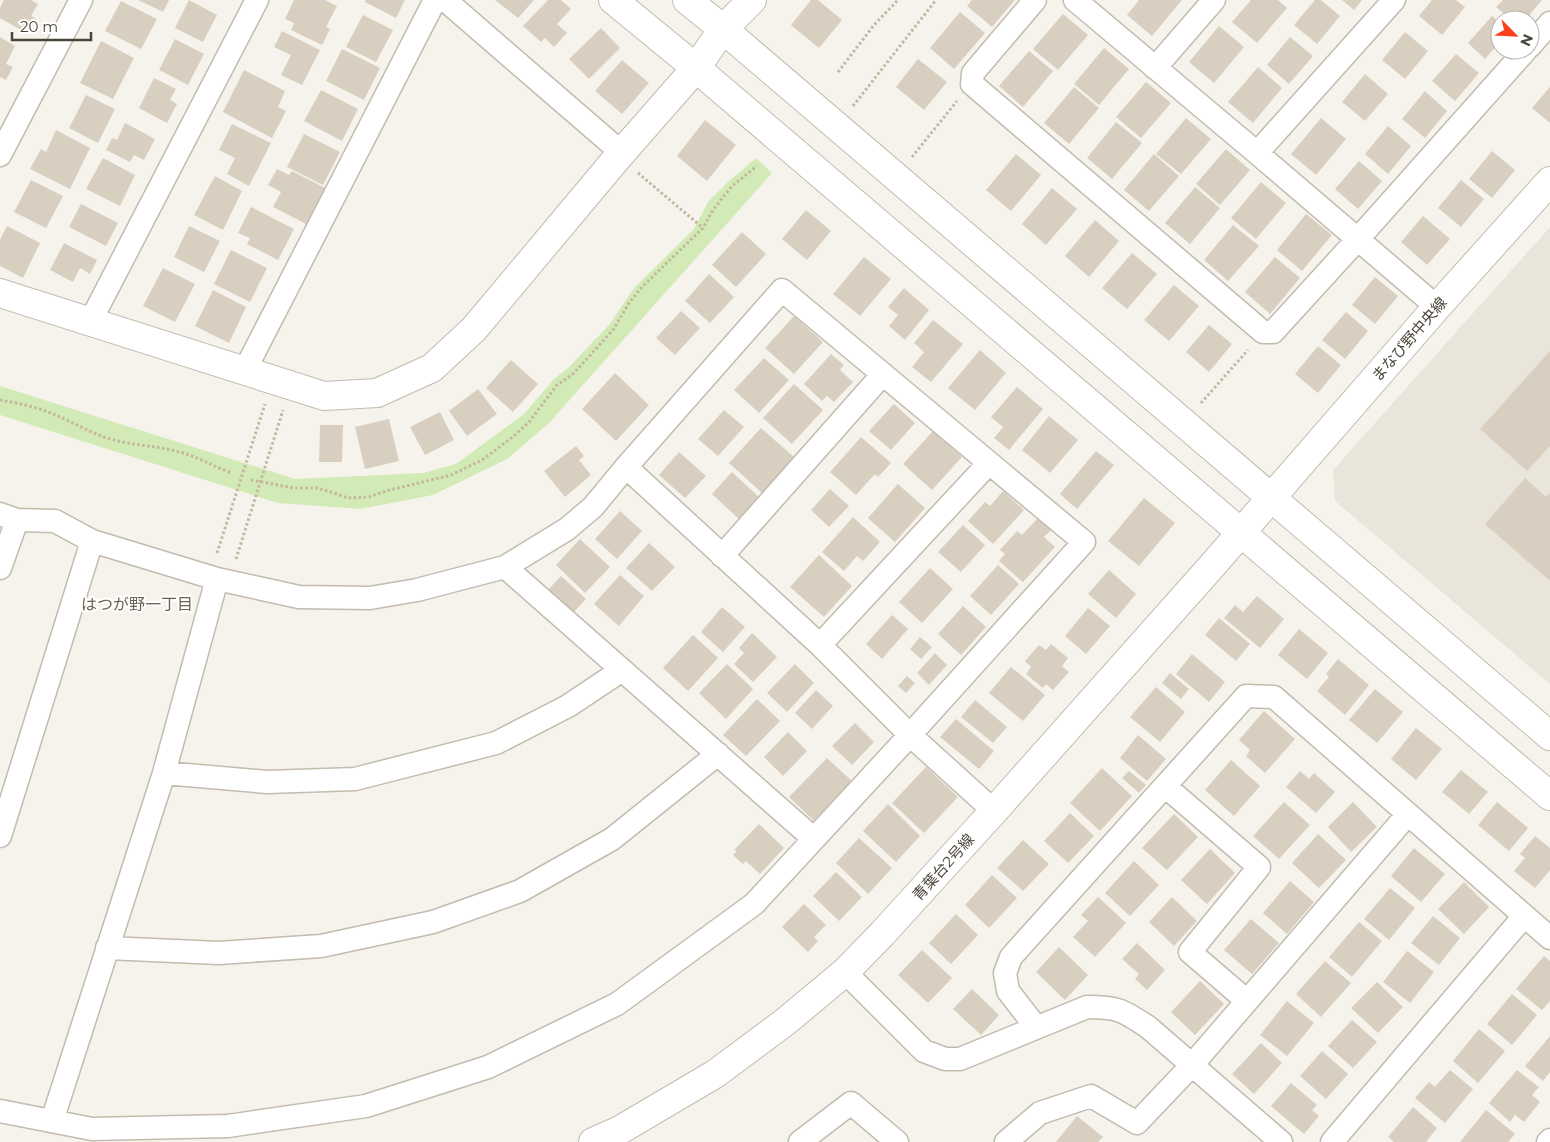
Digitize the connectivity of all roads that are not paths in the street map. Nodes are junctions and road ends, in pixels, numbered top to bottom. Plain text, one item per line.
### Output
1 (81, 0) edge
2 (256, 0) edge
3 (436, 0) edge
4 (445, 0) edge
5 (613, 0) edge
6 (687, 0) edge
7 (752, 0) edge
8 (1035, 0) edge
9 (1075, 0) edge
10 (1214, 0) edge
11 (1394, 0) edge
12 (1550, 23) edge
13 (724, 29) junction
14 (1540, 34) edge
15 (1517, 60) edge
16 (696, 68) junction
17 (1155, 68) junction
18 (1257, 153) junction
19 (0, 155) edge
20 (628, 161) junction
21 (1550, 181) edge
22 (1357, 240) junction
23 (0, 293) edge
24 (1437, 307) junction
25 (90, 322) junction
26 (245, 370) junction
27 (884, 374) junction
28 (989, 463) junction
29 (626, 467) junction
30 (1270, 498) junction
31 (8, 517) edge
32 (1241, 533) junction
33 (92, 541) junction
34 (722, 556) junction
35 (505, 567) junction
36 (0, 568) edge
37 (217, 579) junction
38 (820, 646) junction
39 (622, 670) junction
40 (910, 735) junction
41 (1550, 736) edge
42 (718, 754) junction
43 (164, 773) junction
44 (1165, 786) junction
45 (1550, 796) edge
46 (994, 811) junction
47 (1408, 814) junction
48 (0, 836) edge
49 (814, 840) junction
50 (1524, 916) junction
51 (1550, 938) edge
52 (107, 948) junction
53 (845, 972) junction
54 (1247, 1001) junction
55 (1036, 1027) junction
56 (1192, 1065) junction
57 (0, 1111) edge
58 (52, 1121) junction
59 (623, 1136) edge
60 (594, 1142) edge
61 (800, 1142) edge
62 (897, 1142) edge
63 (1006, 1142) edge
64 (1280, 1142) edge
65 (1332, 1142) edge

1 - 19 street
2 - 25 street
3 - 26 street
4 - 20 street
5 - 16 street
6 - 13 street
7 - 13 street
8 - 22 street
9 - 17 street
10 - 17 street
11 - 18 street
12 - 14 street
13 - 16 street
13 - 30 street
15 - 22 street
16 - 20 street
16 - 32 street
17 - 18 street
18 - 22 street
20 - 26 street
21 - 24 street, まなび野中央線
22 - 24 street
23 - 25 street
24 - 30 street, まなび野中央線
25 - 26 street
27 - 28 street
27 - 29 street
27 - 34 street
28 - 38 street
28 - 40 street
29 - 34 street
29 - 35 street
30 - 32 street, まなび野中央線
30 - 41 street
31 - 33 street
31 - 36 street
32 - 45 street
32 - 46 street, 青葉台2号線
33 - 37 street
33 - 48 street
34 - 38 street
35 - 37 street
35 - 39 street
37 - 43 street
38 - 40 street
39 - 42 street
39 - 43 street
40 - 46 street
40 - 49 street
42 - 49 street
42 - 52 street
43 - 52 street
44 - 47 street
44 - 54 street
44 - 55 street
46 - 53 street, 青葉台2号線
47 - 50 street
47 - 54 street
49 - 58 street
50 - 51 street
50 - 65 street
52 - 58 street
53 - 55 street
53 - 59 street, 青葉台2号線
54 - 56 street
55 - 56 street
56 - 63 street
56 - 64 street
57 - 58 street
59 - 60 street, 青葉台2号線
61 - 62 street

